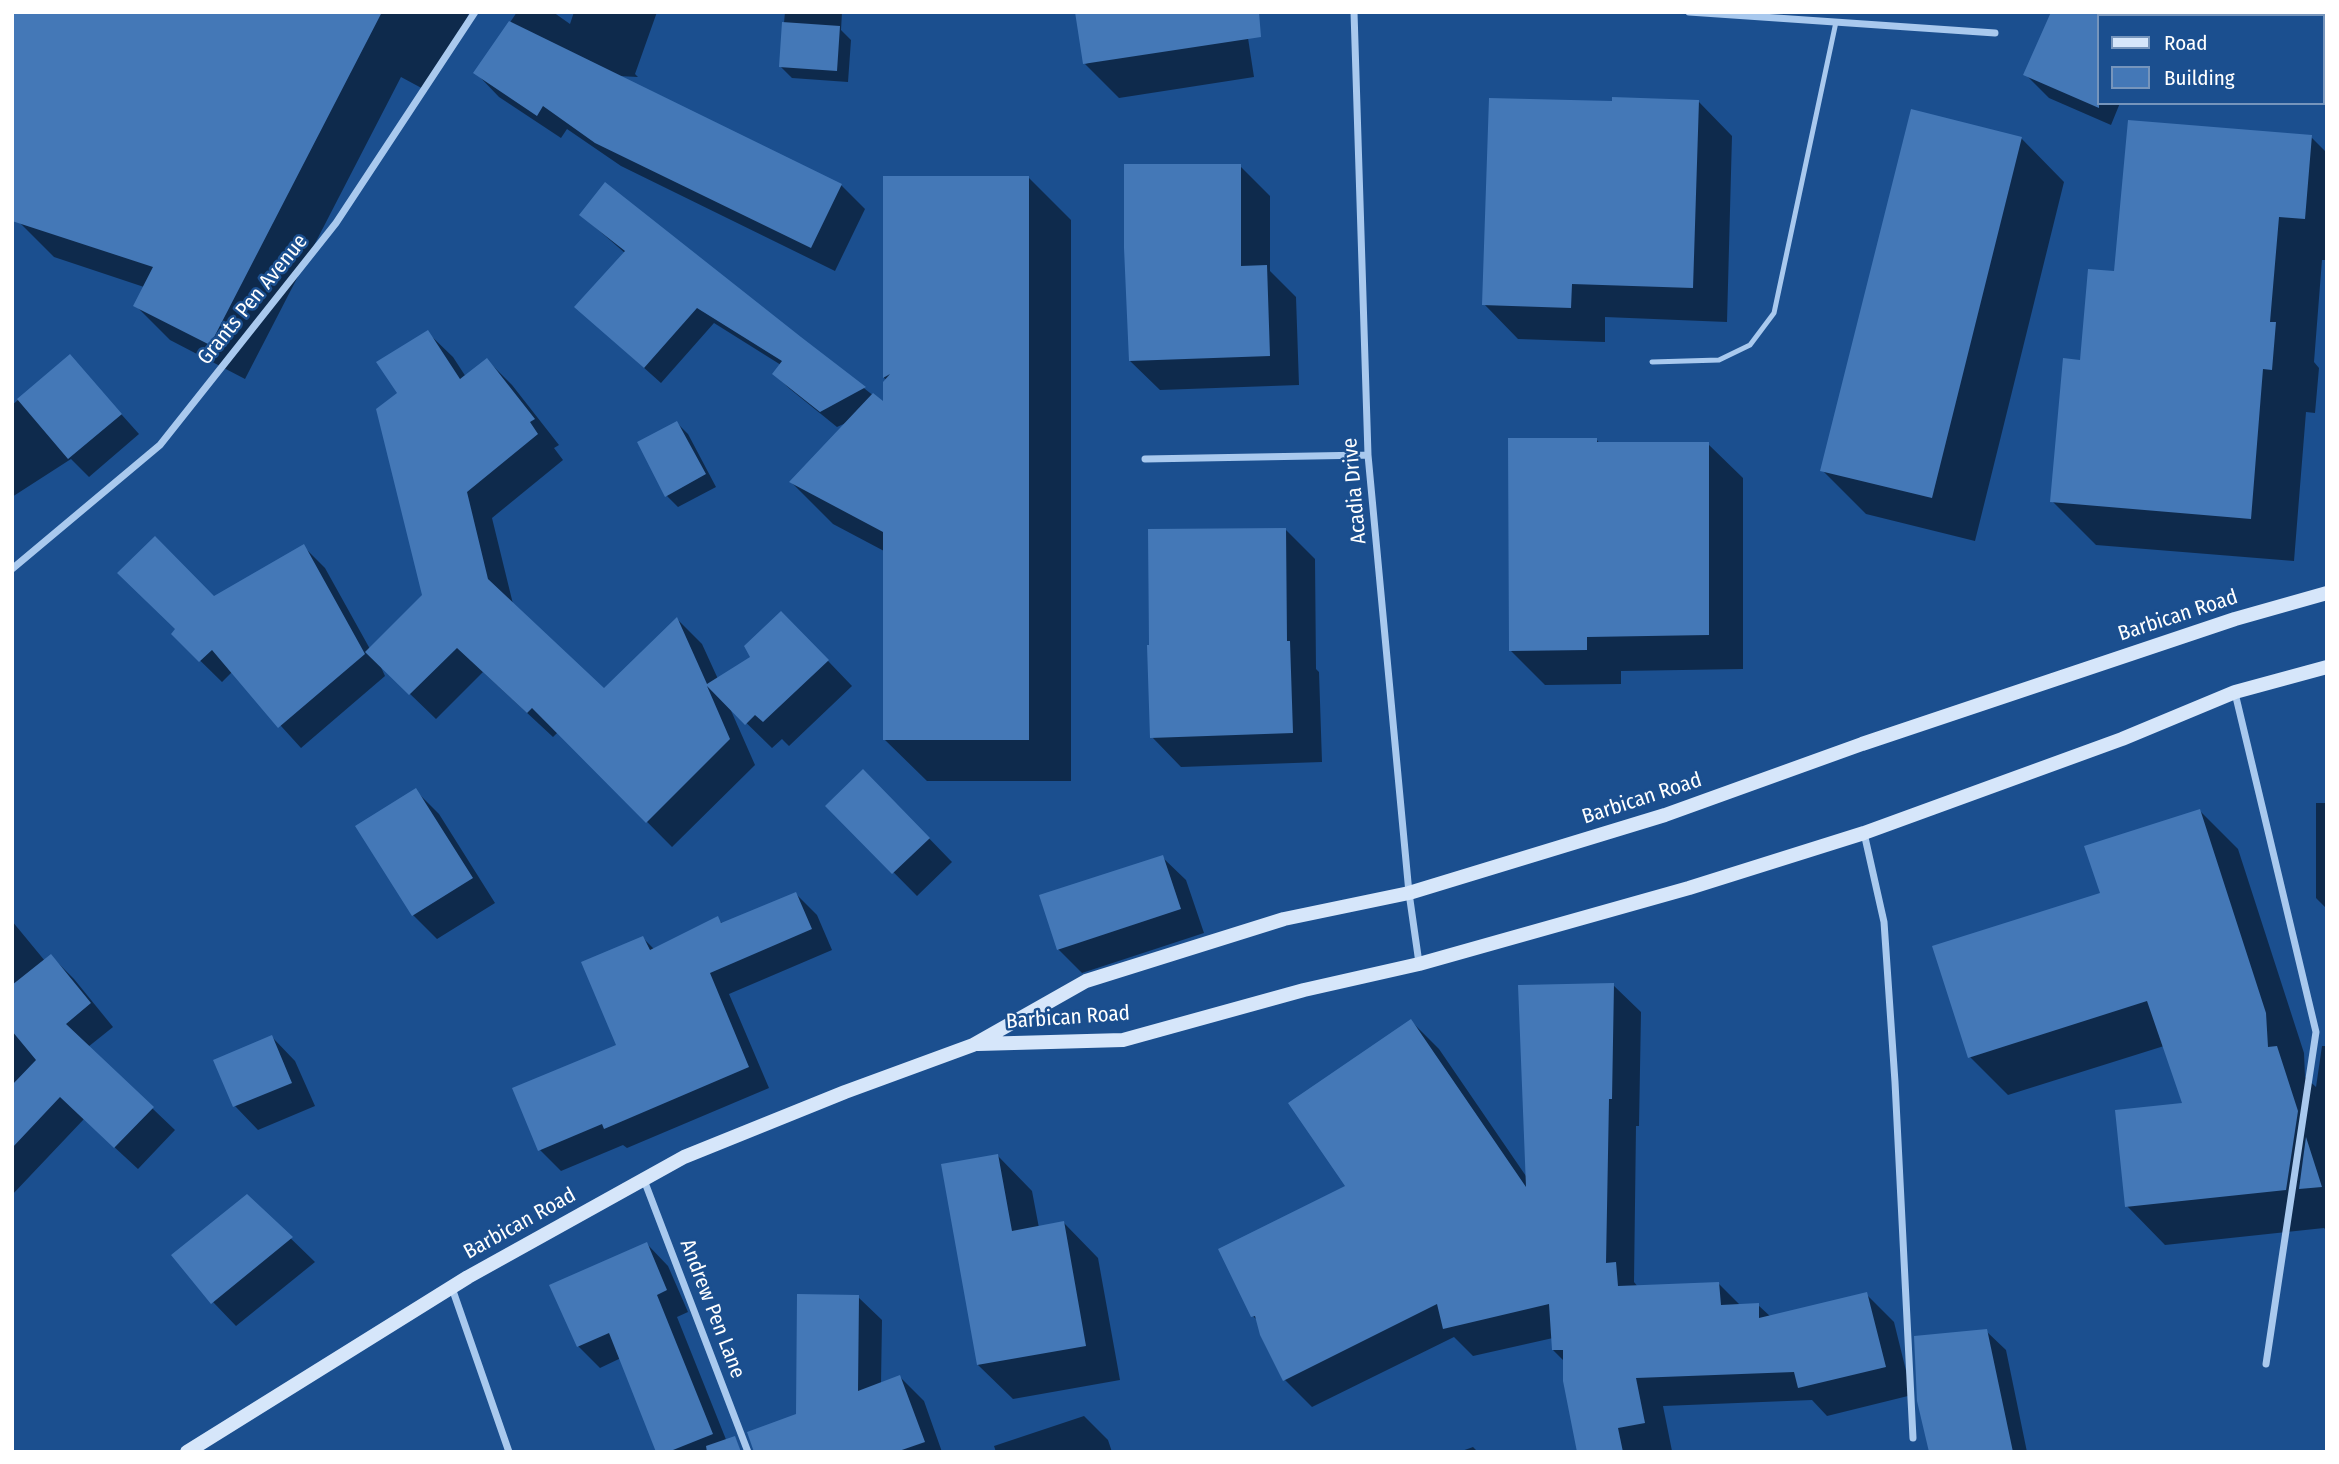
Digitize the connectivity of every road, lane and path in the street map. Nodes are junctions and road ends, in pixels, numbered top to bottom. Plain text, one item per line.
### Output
1 (475, 12) edge
2 (1354, 12) edge
3 (1689, 12) edge
4 (1836, 22) junction
5 (1995, 33) dead end
6 (1652, 362) dead end
7 (1368, 455) junction
8 (1145, 458) dead end
9 (12, 569) edge
10 (2327, 593) edge
11 (2327, 667) edge
12 (2235, 692) junction
13 (1864, 833) junction
14 (1409, 894) junction
15 (1419, 964) junction
16 (973, 1045) junction
17 (644, 1179) junction
18 (452, 1288) junction
19 (2266, 1364) dead end
20 (1913, 1438) dead end
21 (187, 1452) edge
22 (509, 1452) edge
23 (748, 1452) edge

1 - 9 street, Grants Pen Avenue
2 - 7 street, Acadia Drive
3 - 4 street
4 - 5 street
4 - 6 lane
7 - 8 street
7 - 14 street, Acadia Drive
10 - 14 main road, Barbican Road
11 - 12 main road, Barbican Road
12 - 13 main road, Barbican Road
12 - 19 street
13 - 15 main road, Barbican Road
13 - 20 street
14 - 15 street, Acadia Drive
14 - 16 main road, Barbican Road
15 - 16 main road, Barbican Road
16 - 17 main road, Barbican Road
17 - 18 main road, Barbican Road
17 - 23 street, Andrew Pen Lane
18 - 21 main road, Barbican Road
18 - 22 street

